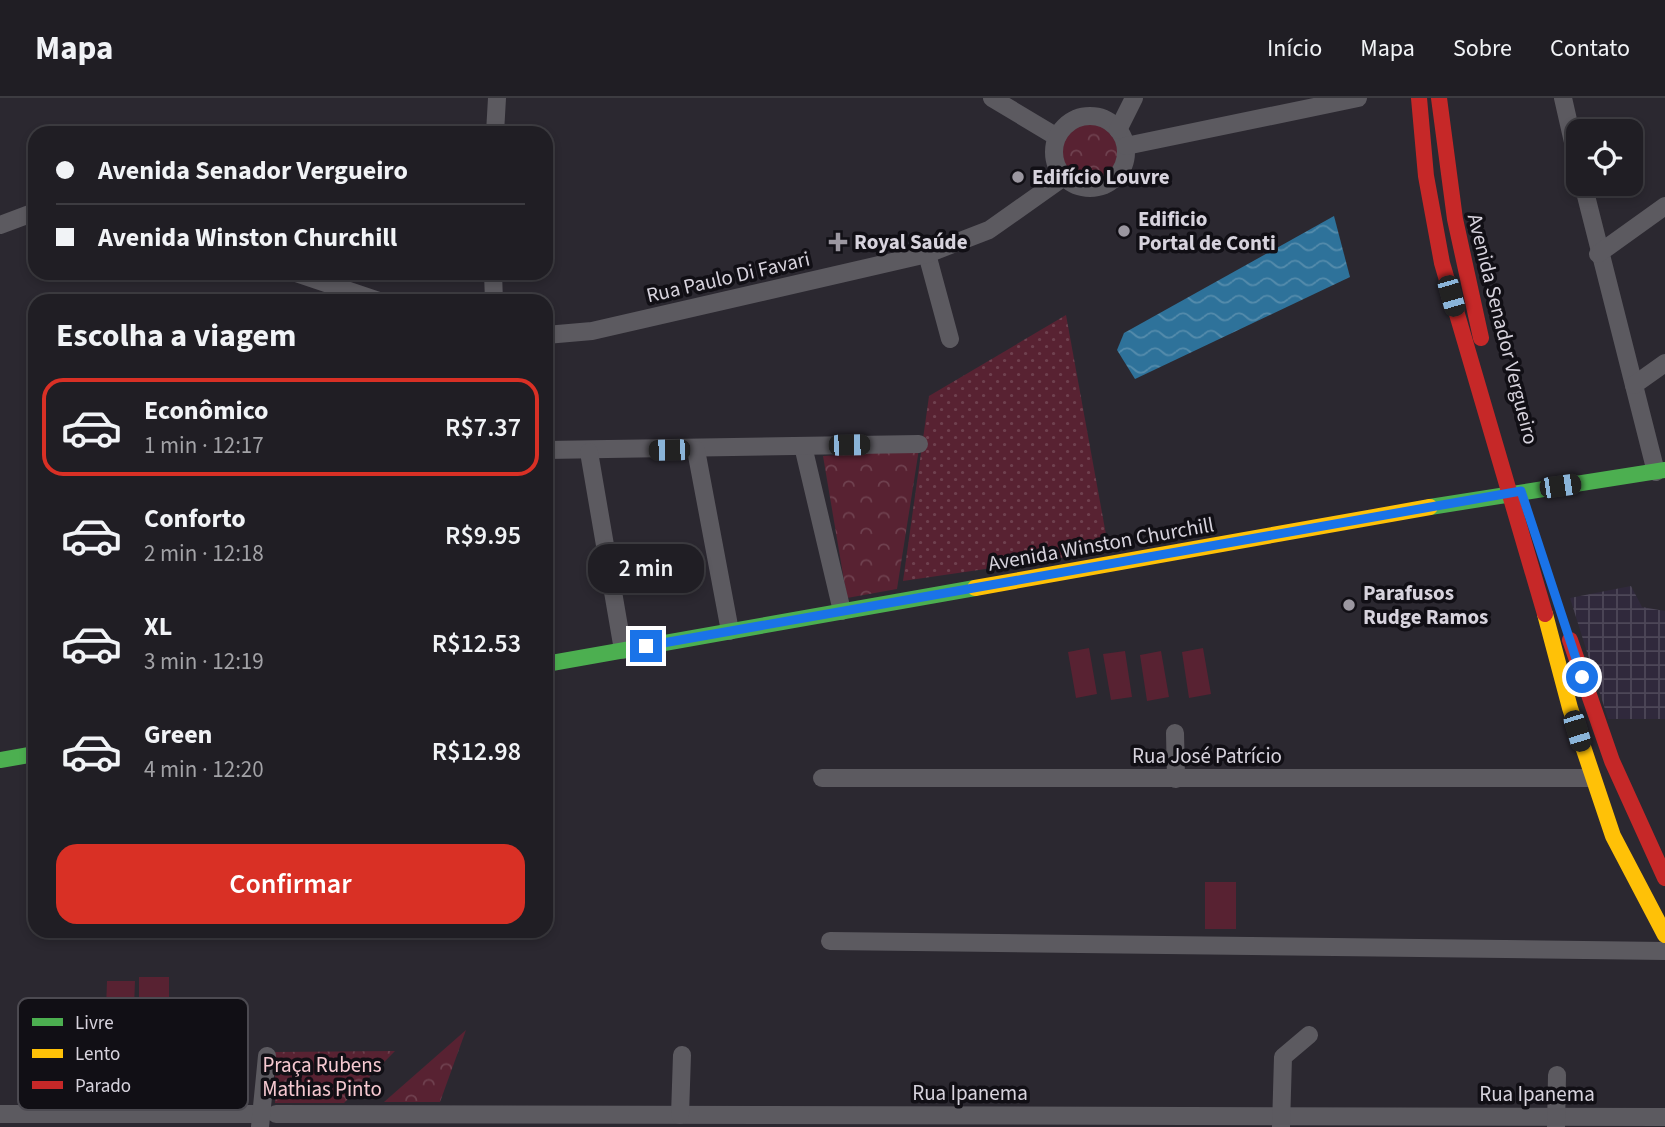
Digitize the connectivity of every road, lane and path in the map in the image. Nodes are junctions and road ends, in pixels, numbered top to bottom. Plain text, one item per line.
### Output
1 (497, 98) edge
2 (992, 98) edge
3 (1134, 98) edge
4 (1358, 98) edge
5 (1419, 98) edge
6 (1439, 98) edge
7 (1563, 98) edge
8 (1568, 119) edge
9 (495, 126) edge
10 (1118, 130) junction
11 (1058, 137) junction
12 (1125, 146) junction
13 (1064, 177) junction
14 (1586, 196) edge
15 (1665, 206) edge
16 (28, 215) edge
17 (0, 225) edge
18 (927, 254) junction
19 (1598, 254) junction
20 (317, 280) edge
21 (358, 294) edge
22 (553, 334) edge
23 (950, 339) dead end
24 (1665, 363) edge
25 (1634, 385) junction
26 (919, 444) dead end
27 (803, 446) junction
28 (553, 450) edge
29 (696, 450) junction
30 (589, 452) junction
31 (1661, 471) edge
32 (1515, 492) junction
33 (842, 611) junction
34 (730, 631) junction
35 (624, 650) junction
36 (553, 663) edge
37 (1175, 733) dead end
38 (28, 755) edge
39 (0, 760) edge
40 (822, 778) dead end
41 (1592, 778) junction
42 (1176, 779) junction
43 (1665, 878) edge
44 (1665, 935) edge
45 (830, 941) dead end
46 (1665, 951) edge
47 (1309, 1035) dead end
48 (682, 1055) dead end
49 (267, 1056) dead end
50 (1557, 1075) dead end
51 (0, 1114) edge
52 (680, 1115) junction
53 (1665, 1117) edge
54 (266, 1119) edge
55 (159, 1121) edge
56 (527, 1121) edge
57 (653, 1121) edge
58 (788, 1121) edge
59 (908, 1121) edge
60 (1030, 1121) edge
61 (1151, 1121) edge
62 (1281, 1122) edge
63 (1421, 1122) edge
64 (1556, 1122) edge

1 - 9 street
2 - 11 street
3 - 10 street
4 - 12 street
5 - 32 main road, Avenida Senador Vergueiro
6 - 32 main road, Avenida Senador Vergueiro
7 - 8 street
10 - 11 street
10 - 12 street
11 - 13 street
12 - 13 street
13 - 18 street, Rua Paulo Di Favari
14 - 19 street
15 - 19 street
16 - 17 street
18 - 22 street, Rua Paulo Di Favari
18 - 23 street
19 - 25 street
20 - 21 street
24 - 25 street
25 - 31 street
26 - 27 street
27 - 29 street
27 - 33 street
28 - 30 street
29 - 30 street
29 - 34 street
30 - 35 street
31 - 32 main road, Avenida Winston Churchill
32 - 33 main road, Avenida Winston Churchill
32 - 41 main road, Avenida Senador Vergueiro
32 - 43 main road, Avenida Senador Vergueiro
33 - 34 main road, Avenida Winston Churchill
34 - 35 main road, Avenida Winston Churchill
35 - 36 main road, Avenida Winston Churchill
37 - 42 street
38 - 39 main road
40 - 42 street, Rua José Patrício
41 - 42 street, Rua José Patrício
41 - 44 main road, Avenida Senador Vergueiro
45 - 46 street
47 - 62 street
48 - 52 street
49 - 54 street
50 - 64 street
51 - 55 street, Rua Ipanema
52 - 57 street, Rua Ipanema
52 - 58 street, Rua Ipanema
53 - 64 street, Rua Ipanema
54 - 55 street, Rua Ipanema
54 - 56 street, Rua Ipanema
56 - 57 street, Rua Ipanema
58 - 59 street, Rua Ipanema
59 - 60 street, Rua Ipanema
60 - 61 street, Rua Ipanema
61 - 62 street, Rua Ipanema
62 - 63 street, Rua Ipanema
63 - 64 street, Rua Ipanema

